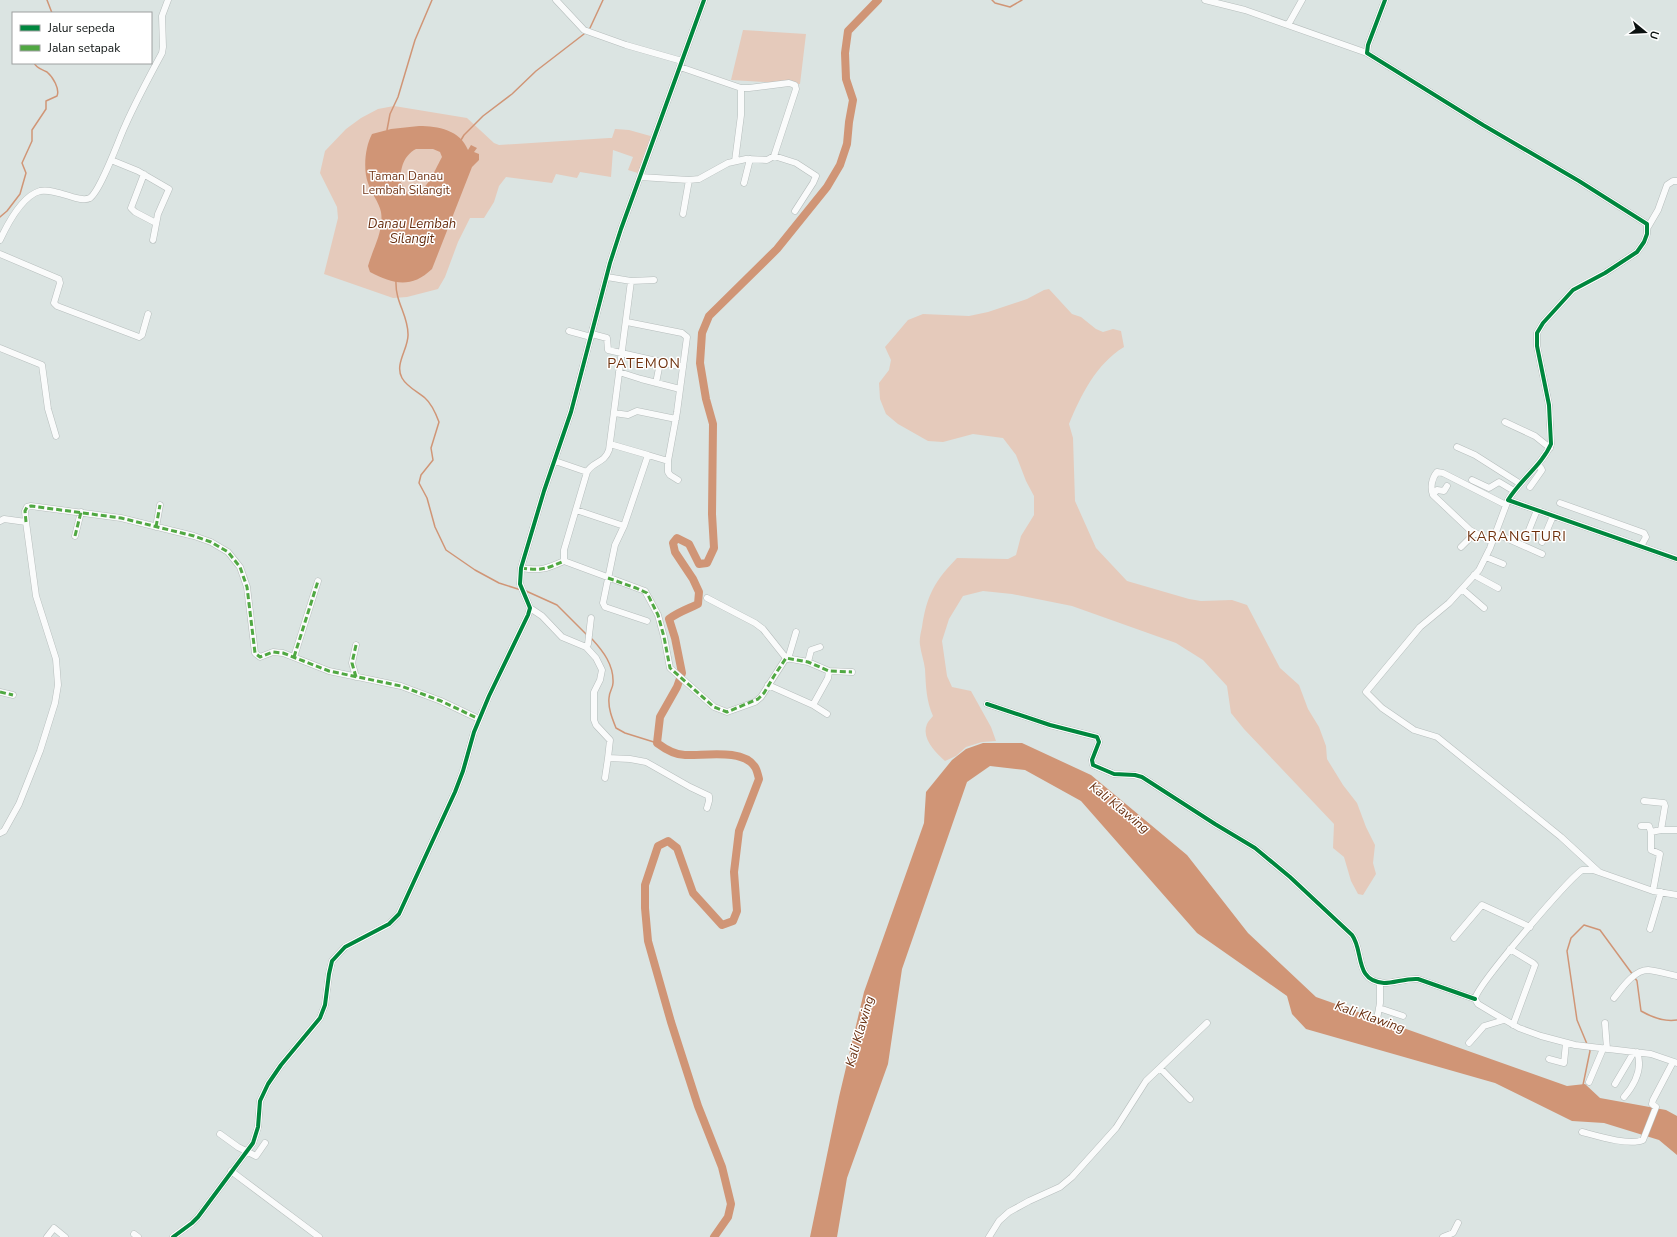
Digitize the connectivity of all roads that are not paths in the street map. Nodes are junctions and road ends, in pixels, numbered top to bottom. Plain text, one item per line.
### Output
1 (168, 0) edge
2 (556, 0) edge
3 (704, 0) edge
4 (1205, 0) edge
5 (1302, 0) edge
6 (1385, 0) edge
7 (1288, 25) junction
8 (1367, 53) junction
9 (681, 64) junction
10 (740, 88) junction
11 (774, 156) junction
12 (750, 159) junction
13 (111, 160) junction
14 (735, 161) junction
15 (144, 174) junction
16 (640, 177) junction
17 (689, 180) junction
18 (1677, 181) edge
19 (744, 183) dead end
20 (795, 211) dead end
21 (683, 214) dead end
22 (156, 223) junction
23 (1648, 227) junction
24 (2, 232) edge
25 (0, 240) edge
26 (153, 240) dead end
27 (0, 254) edge
28 (607, 277) junction
29 (654, 280) dead end
30 (631, 281) junction
31 (148, 314) dead end
32 (627, 322) junction
33 (569, 331) dead end
34 (591, 336) junction
35 (0, 348) edge
36 (622, 352) junction
37 (660, 363) junction
38 (683, 367) junction
39 (619, 372) junction
40 (656, 383) junction
41 (680, 389) junction
42 (614, 414) junction
43 (676, 419) junction
44 (1505, 422) dead end
45 (56, 436) dead end
46 (610, 444) junction
47 (1457, 447) dead end
48 (1550, 448) junction
49 (648, 455) junction
50 (554, 461) junction
51 (668, 461) junction
52 (1537, 465) junction
53 (587, 472) junction
54 (678, 480) dead end
55 (1472, 480) dead end
56 (1519, 483) junction
57 (1447, 486) dead end
58 (1530, 487) dead end
59 (1514, 491) junction
60 (1433, 495) junction
61 (1507, 503) junction
62 (1560, 503) dead end
63 (160, 506) dead end
64 (576, 510) junction
65 (1537, 510) junction
66 (81, 512) junction
67 (1553, 516) junction
68 (0, 521) edge
69 (26, 522) junction
70 (624, 526) junction
71 (156, 527) junction
72 (1529, 530) dead end
73 (1475, 533) junction
74 (1495, 533) junction
75 (75, 536) dead end
76 (1492, 542) junction
77 (1542, 542) dead end
78 (1641, 546) junction
79 (1460, 548) dead end
80 (1542, 554) dead end
81 (1486, 558) junction
82 (1677, 559) edge
83 (564, 561) junction
84 (1503, 564) dead end
85 (521, 568) junction
86 (1474, 575) junction
87 (608, 578) junction
88 (318, 581) dead end
89 (1498, 588) dead end
90 (1462, 589) junction
91 (707, 598) dead end
92 (530, 608) junction
93 (1484, 608) dead end
94 (591, 618) dead end
95 (647, 621) dead end
96 (796, 632) dead end
97 (356, 645) dead end
98 (586, 647) junction
99 (820, 647) dead end
100 (294, 657) junction
101 (787, 658) junction
102 (808, 662) junction
103 (829, 671) junction
104 (852, 672) dead end
105 (356, 677) junction
106 (768, 685) junction
107 (0, 692) edge
108 (13, 695) dead end
109 (987, 704) dead end
110 (813, 705) junction
111 (827, 714) dead end
112 (479, 719) junction
113 (608, 758) junction
114 (606, 778) dead end
115 (1644, 801) dead end
116 (707, 808) dead end
117 (1641, 826) dead end
118 (1661, 830) junction
119 (1677, 830) edge
120 (2, 832) edge
121 (1651, 832) junction
122 (0, 838) edge
123 (1600, 872) junction
124 (1653, 891) junction
125 (1661, 892) junction
126 (1677, 895) edge
127 (1530, 927) junction
128 (1650, 930) dead end
129 (1454, 938) dead end
130 (1510, 949) junction
131 (1677, 976) edge
132 (1380, 982) junction
133 (1614, 998) dead end
134 (1475, 999) junction
135 (1379, 1008) junction
136 (1403, 1016) dead end
137 (1377, 1019) dead end
138 (1504, 1020) junction
139 (1207, 1023) dead end
140 (1605, 1023) dead end
141 (1513, 1025) junction
142 (1469, 1043) dead end
143 (1566, 1043) junction
144 (1605, 1049) junction
145 (1635, 1052) junction
146 (1549, 1059) dead end
147 (1675, 1063) edge
148 (1160, 1068) junction
149 (1589, 1082) dead end
150 (1615, 1084) dead end
151 (1624, 1097) dead end
152 (1190, 1099) dead end
153 (1582, 1132) dead end
154 (220, 1134) dead end
155 (265, 1144) dead end
156 (247, 1152) junction
157 (231, 1171) junction
158 (1458, 1223) dead end
159 (47, 1237) edge
160 (65, 1237) edge
161 (173, 1237) edge
162 (319, 1237) edge
163 (989, 1237) edge
164 (1443, 1237) edge

1 - 13 street
2 - 9 street
3 - 9 street
4 - 7 street
5 - 7 street
6 - 8 street
7 - 8 street
8 - 23 street
9 - 10 street
9 - 16 street
10 - 11 street
10 - 14 street
11 - 12 street
11 - 20 street
12 - 14 street
12 - 19 street
13 - 15 street
13 - 24 street
14 - 17 street
15 - 22 street
15 - 22 street
16 - 17 street
16 - 28 street
17 - 21 street
18 - 23 street
22 - 26 street
23 - 48 street
24 - 25 street
27 - 31 street
28 - 30 street
28 - 34 street
29 - 30 street
30 - 32 street
32 - 36 street
32 - 38 street
33 - 34 street
34 - 36 street
34 - 50 street
35 - 45 street
36 - 37 street
36 - 39 street
37 - 38 street
37 - 40 street
38 - 41 street
39 - 40 street
39 - 42 street
40 - 41 street
41 - 43 street
42 - 43 street
42 - 46 street
43 - 51 street
44 - 48 street
46 - 49 street
46 - 53 street
47 - 56 street
48 - 52 street
49 - 51 street
49 - 70 street
50 - 53 street
50 - 85 street
51 - 54 street
52 - 56 street
52 - 58 street
53 - 64 street
55 - 59 street
56 - 59 street
57 - 60 street
59 - 61 street
60 - 61 street
60 - 73 street
61 - 65 street
61 - 74 street
62 - 78 street
63 - 71 street
64 - 70 street
64 - 83 street
65 - 67 street
65 - 72 street
66 - 69 street
66 - 71 street
66 - 75 street
67 - 77 street
67 - 78 street
68 - 69 street
69 - 120 street
70 - 87 street
71 - 100 street
73 - 76 street
73 - 79 street
74 - 76 street
74 - 80 street
76 - 81 street
78 - 82 street
81 - 84 street
81 - 86 street
83 - 85 street
83 - 87 street
85 - 92 street
86 - 89 street
86 - 90 street
87 - 95 street
87 - 106 street
88 - 100 street
90 - 93 street
90 - 123 street
91 - 101 street
92 - 98 street
92 - 112 street
94 - 98 street
96 - 101 street
97 - 105 street
98 - 113 street
99 - 102 street
100 - 105 street
101 - 102 street
101 - 106 street
102 - 103 street
103 - 104 street
103 - 110 street
105 - 112 street
106 - 110 street
107 - 108 street
109 - 132 street
110 - 111 street
112 - 156 street
113 - 114 street
113 - 116 street
115 - 118 street
117 - 121 street
118 - 119 street
118 - 121 street
120 - 122 street
121 - 124 street
123 - 124 street
123 - 127 street
124 - 125 street
125 - 126 street
125 - 128 street
127 - 129 street
127 - 130 street
130 - 134 street
130 - 141 street
131 - 133 street
132 - 134 street
132 - 135 street
134 - 138 street
135 - 136 street
135 - 137 street
138 - 141 street
138 - 142 street
139 - 148 street
140 - 144 street
141 - 143 street
143 - 144 street
143 - 146 street
144 - 145 street
144 - 149 street
145 - 147 street
145 - 150 street
145 - 151 street
147 - 153 street
148 - 152 street
148 - 163 street
154 - 156 street
155 - 156 street
156 - 157 street
157 - 161 street
157 - 162 street
158 - 164 street
159 - 160 street

